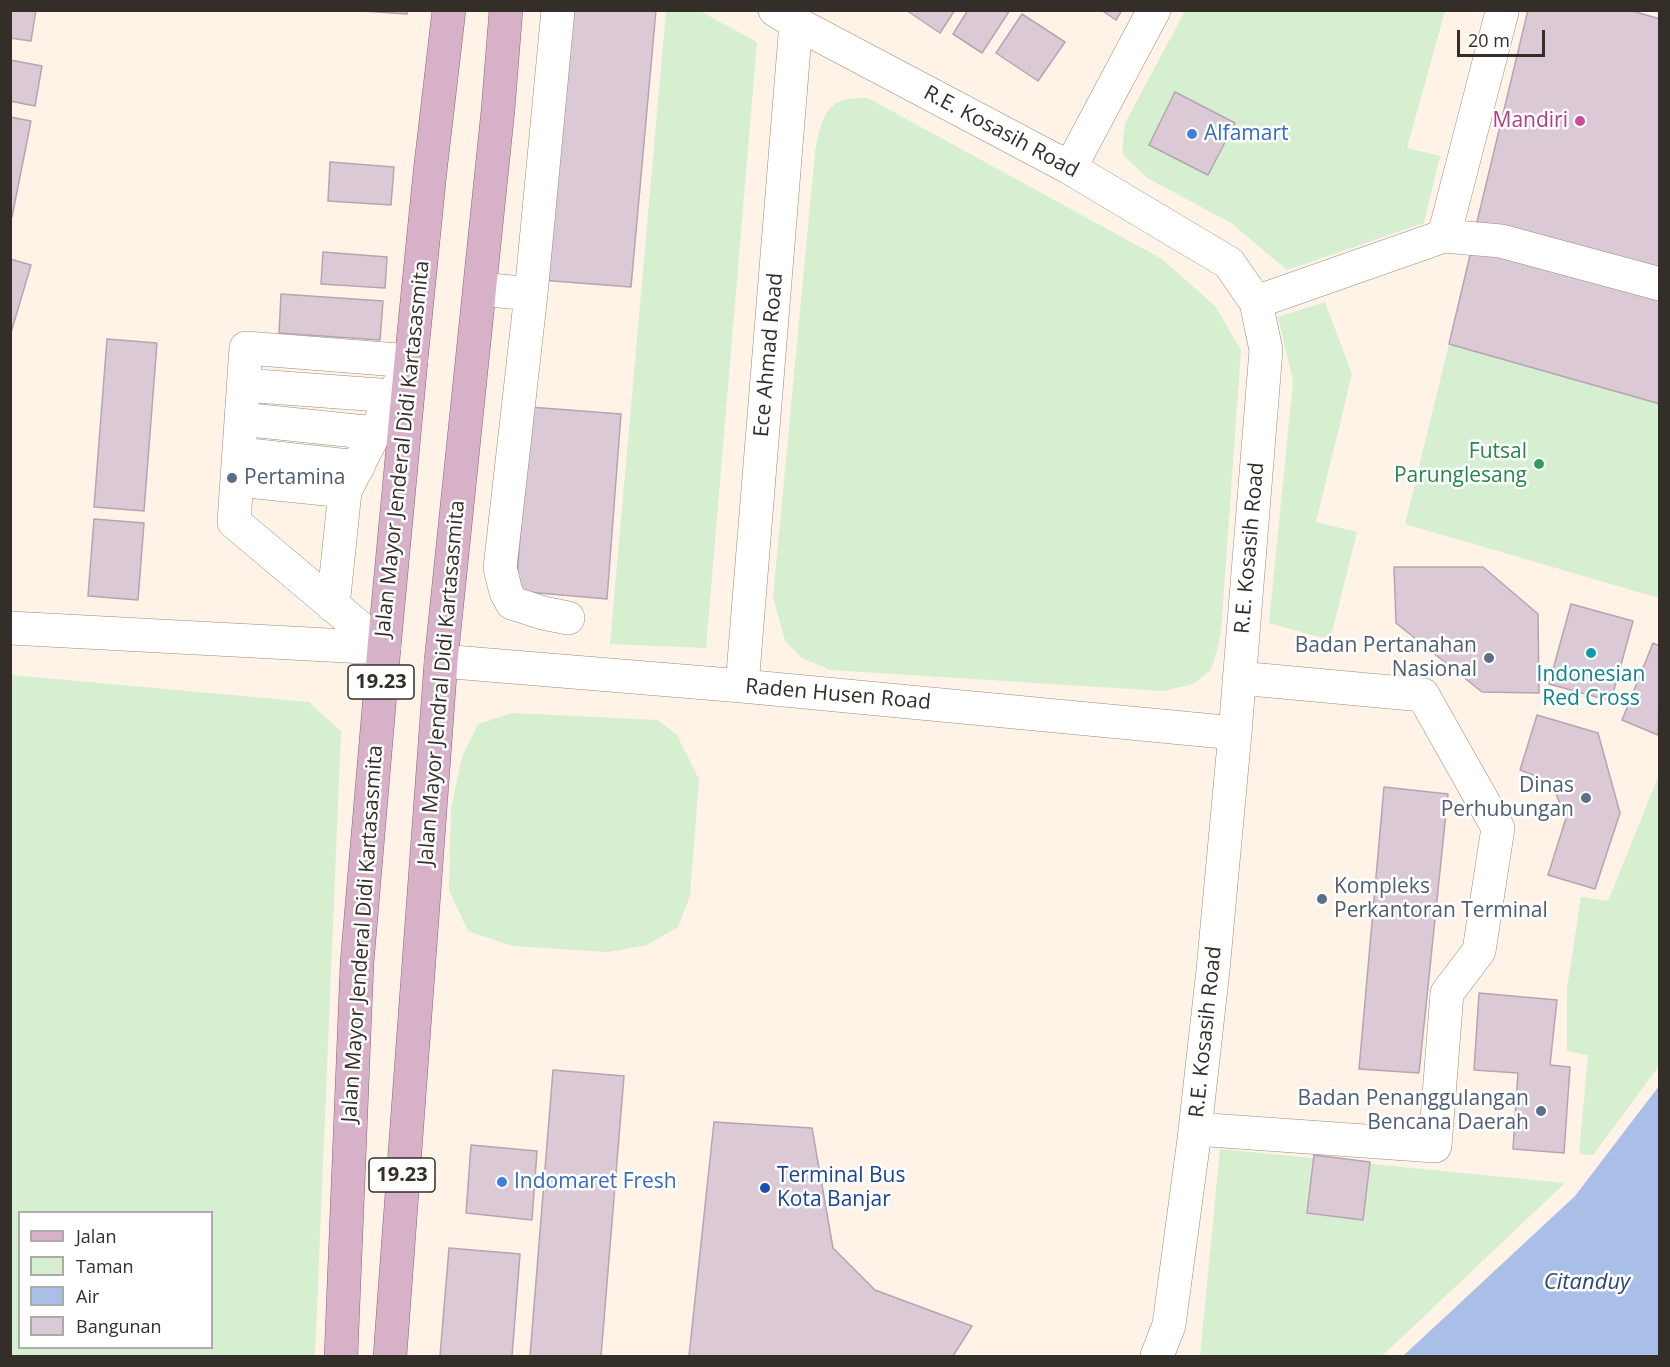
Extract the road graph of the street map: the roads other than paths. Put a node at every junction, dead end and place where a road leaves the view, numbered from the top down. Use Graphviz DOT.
graph roads {
  1 [pos="449,10"];
  2 [pos="506,10"];
  3 [pos="558,10"];
  4 [pos="1154,10"];
  5 [pos="1502,12"];
  6 [pos="786,17"];
  7 [pos="1070,168"];
  8 [pos="1444,236"];
  9 [pos="1659,284"];
  10 [pos="480,290"];
  11 [pos="531,294"];
  12 [pos="1256,302"];
  13 [pos="411,361"];
  14 [pos="243,385"];
  15 [pos="393,396"];
  16 [pos="241,419"];
  17 [pos="375,433"];
  18 [pos="238,467"];
  19 [pos="352,479"];
  20 [pos="333,606"];
  21 [pos="568,618"];
  22 [pos="10,628"];
  23 [pos="384,648"];
  24 [pos="441,661"];
  25 [pos="1239,678"];
  26 [pos="742,686"];
  27 [pos="1235,733"];
  28 [pos="1195,1129"];
  29 [pos="340,1356"];
  30 [pos="390,1356"];
  31 [pos="1157,1356"];
  1 -- 13 [label="main road, Jalan Mayor Jenderal Didi Kartasasmita / 19.23"];
  2 -- 10 [label="main road, Jalan Mayor Jendral Didi Kartasasmita / 19.23"];
  3 -- 11 [label="street"];
  4 -- 7 [label="street"];
  5 -- 8 [label="street"];
  6 -- 7 [label="street, R.E. Kosasih Road"];
  6 -- 26 [label="street, Ece Ahmad Road"];
  7 -- 12 [label="street, R.E. Kosasih Road"];
  8 -- 9 [label="street"];
  8 -- 12 [label="street"];
  10 -- 11 [label="street"];
  10 -- 24 [label="main road, Jalan Mayor Jendral Didi Kartasasmita / 19.23"];
  11 -- 21 [label="street"];
  12 -- 25 [label="street, R.E. Kosasih Road"];
  13 -- 14 [label="street"];
  13 -- 15 [label="street"];
  13 -- 23 [label="main road, Jalan Mayor Jenderal Didi Kartasasmita / 19.23"];
  14 -- 15 [label="street"];
  14 -- 16 [label="street"];
  15 -- 17 [label="street"];
  16 -- 17 [label="street"];
  16 -- 18 [label="street"];
  17 -- 19 [label="street"];
  18 -- 19 [label="street"];
  18 -- 20 [label="street"];
  19 -- 20 [label="street"];
  20 -- 23 [label="street"];
  22 -- 23 [label="street"];
  23 -- 29 [label="main road, Jalan Mayor Jenderal Didi Kartasasmita / 19.23"];
  24 -- 26 [label="street, Raden Husen Road"];
  24 -- 30 [label="main road, Jalan Mayor Jendral Didi Kartasasmita / 19.23"];
  25 -- 27 [label="street, R.E. Kosasih Road"];
  25 -- 28 [label="street"];
  26 -- 27 [label="street, Raden Husen Road"];
  27 -- 28 [label="street, R.E. Kosasih Road"];
  28 -- 31 [label="street, R.E. Kosasih Road"];
}
